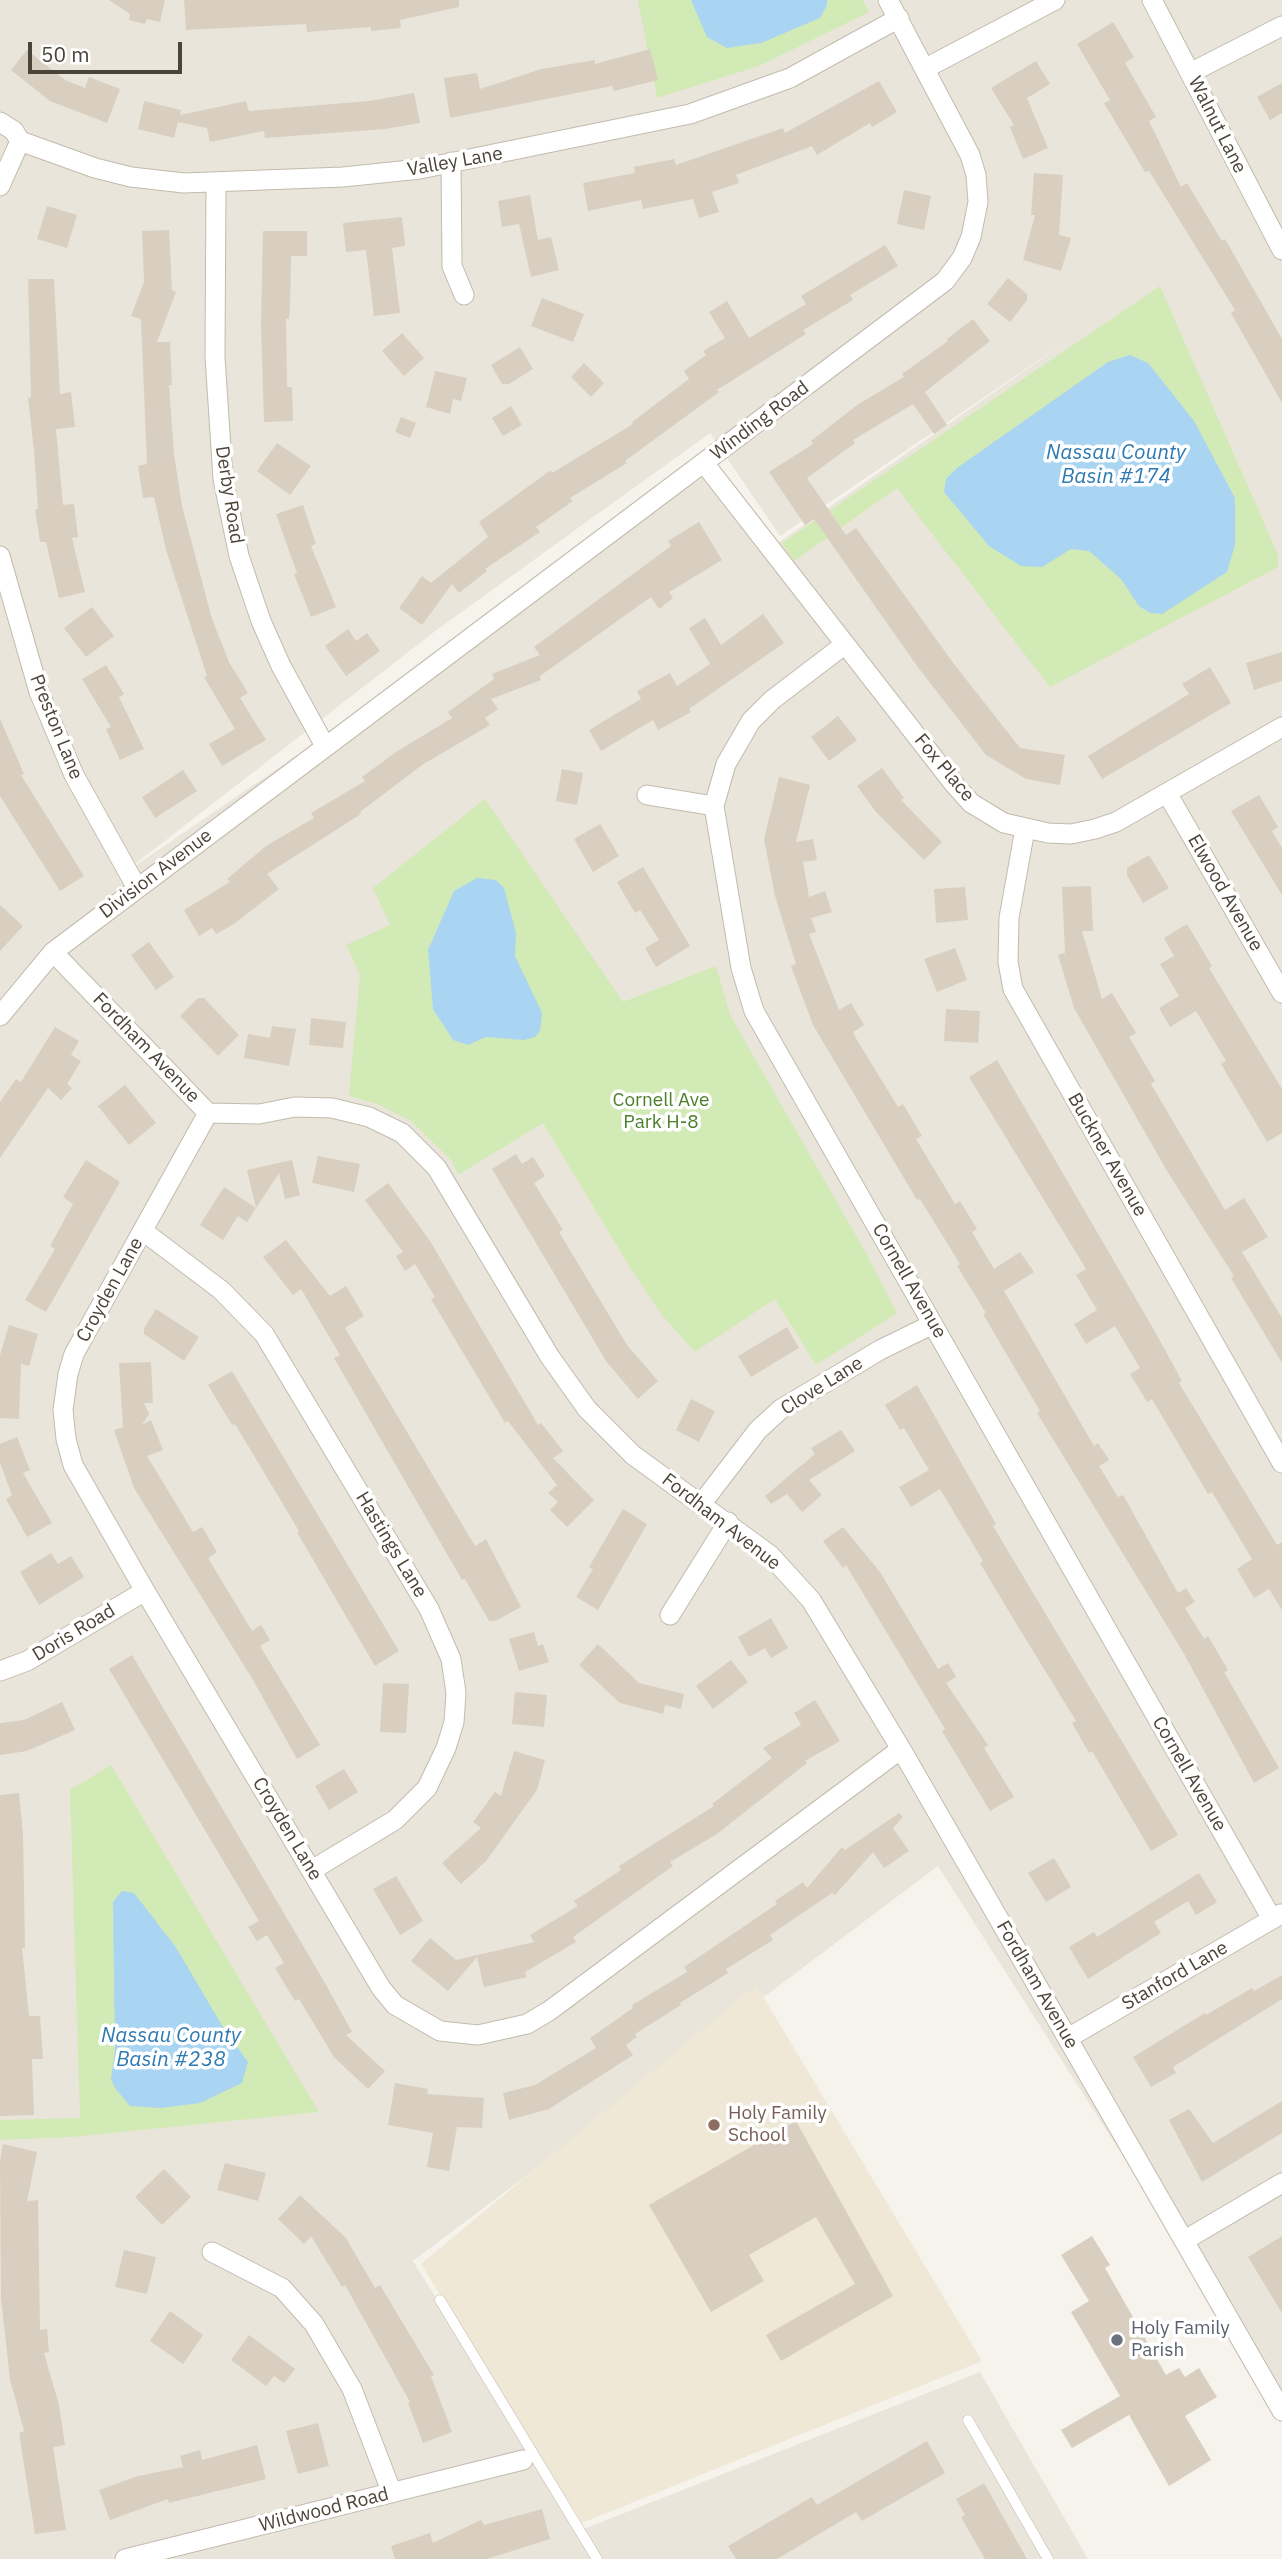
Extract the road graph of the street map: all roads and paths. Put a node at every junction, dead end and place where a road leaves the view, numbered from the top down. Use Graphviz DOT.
graph roads {
  1 [pos="888,0"];
  2 [pos="1055,0"];
  3 [pos="1152,0"];
  4 [pos="899,18"];
  5 [pos="1282,26"];
  6 [pos="926,68"];
  7 [pos="1190,73"];
  8 [pos="0,122"];
  9 [pos="20,141"];
  10 [pos="451,162"];
  11 [pos="216,182"];
  12 [pos="0,186"];
  13 [pos="1282,250"];
  14 [pos="464,295"];
  15 [pos="704,463"];
  16 [pos="0,556"];
  17 [pos="845,645"];
  18 [pos="1282,727"];
  19 [pos="325,746"];
  20 [pos="1167,793"];
  21 [pos="646,794"];
  22 [pos="713,806"];
  23 [pos="1025,829"];
  24 [pos="136,888"];
  25 [pos="53,952"];
  26 [pos="1282,993"];
  27 [pos="0,1016"];
  28 [pos="208,1113"];
  29 [pos="143,1231"];
  30 [pos="933,1324"];
  31 [pos="1282,1463"];
  32 [pos="702,1503"];
  33 [pos="728,1522"];
  34 [pos="145,1591"];
  35 [pos="670,1615"];
  36 [pos="0,1671"];
  37 [pos="901,1749"];
  38 [pos="312,1870"];
  39 [pos="1277,1916"];
  40 [pos="1068,2038"];
  41 [pos="1282,2183"];
  42 [pos="1185,2240"];
  43 [pos="212,2252"];
  44 [pos="440,2300"];
  45 [pos="1282,2411"];
  46 [pos="968,2420"];
  47 [pos="523,2460"];
  48 [pos="392,2493"];
  49 [pos="125,2559"];
  50 [pos="597,2559"];
  51 [pos="1048,2559"];
  1 -- 4 [label="street, Winding Road"];
  2 -- 6 [label="street"];
  3 -- 7 [label="street, Walnut Lane"];
  4 -- 6 [label="street, Winding Road"];
  4 -- 10 [label="street, Valley Lane"];
  5 -- 7 [label="street"];
  6 -- 15 [label="street, Winding Road"];
  7 -- 13 [label="street, Walnut Lane"];
  8 -- 9 [label="street, Valley Lane"];
  9 -- 11 [label="street, Valley Lane"];
  9 -- 12 [label="street"];
  10 -- 11 [label="street, Valley Lane"];
  10 -- 14 [label="street"];
  11 -- 19 [label="street, Derby Road"];
  15 -- 17 [label="street, Fox Place"];
  15 -- 19 [label="street, Winding Road"];
  16 -- 24 [label="street, Preston Lane"];
  17 -- 22 [label="street, Cornell Avenue"];
  17 -- 23 [label="street, Fox Place"];
  18 -- 20 [label="street, Fox Place"];
  19 -- 24 [label="street, Division Avenue"];
  20 -- 23 [label="street, Fox Place"];
  20 -- 26 [label="street, Elwood Avenue"];
  21 -- 22 [label="street"];
  22 -- 30 [label="street, Cornell Avenue"];
  23 -- 31 [label="street, Buckner Avenue"];
  24 -- 25 [label="street, Division Avenue"];
  25 -- 27 [label="street, Division Avenue"];
  25 -- 28 [label="street, Fordham Avenue"];
  28 -- 29 [label="street, Croyden Lane"];
  28 -- 32 [label="street, Fordham Avenue"];
  29 -- 34 [label="street, Croyden Lane"];
  29 -- 38 [label="street, Hastings Lane"];
  30 -- 32 [label="street, Clove Lane"];
  30 -- 39 [label="street, Cornell Avenue"];
  32 -- 33 [label="street, Fordham Avenue"];
  33 -- 35 [label="street"];
  33 -- 37 [label="street, Fordham Avenue"];
  34 -- 36 [label="street, Doris Road"];
  34 -- 38 [label="street, Croyden Lane"];
  37 -- 38 [label="street, Croyden Lane"];
  37 -- 40 [label="street, Fordham Avenue"];
  39 -- 40 [label="street, Stanford Lane"];
  40 -- 42 [label="street, Fordham Avenue"];
  41 -- 42 [label="street"];
  42 -- 45 [label="street, Fordham Avenue"];
  43 -- 48 [label="street"];
  44 -- 50 [label="lane"];
  46 -- 51 [label="lane"];
  47 -- 48 [label="street, Wildwood Road"];
  48 -- 49 [label="street, Wildwood Road"];
}
